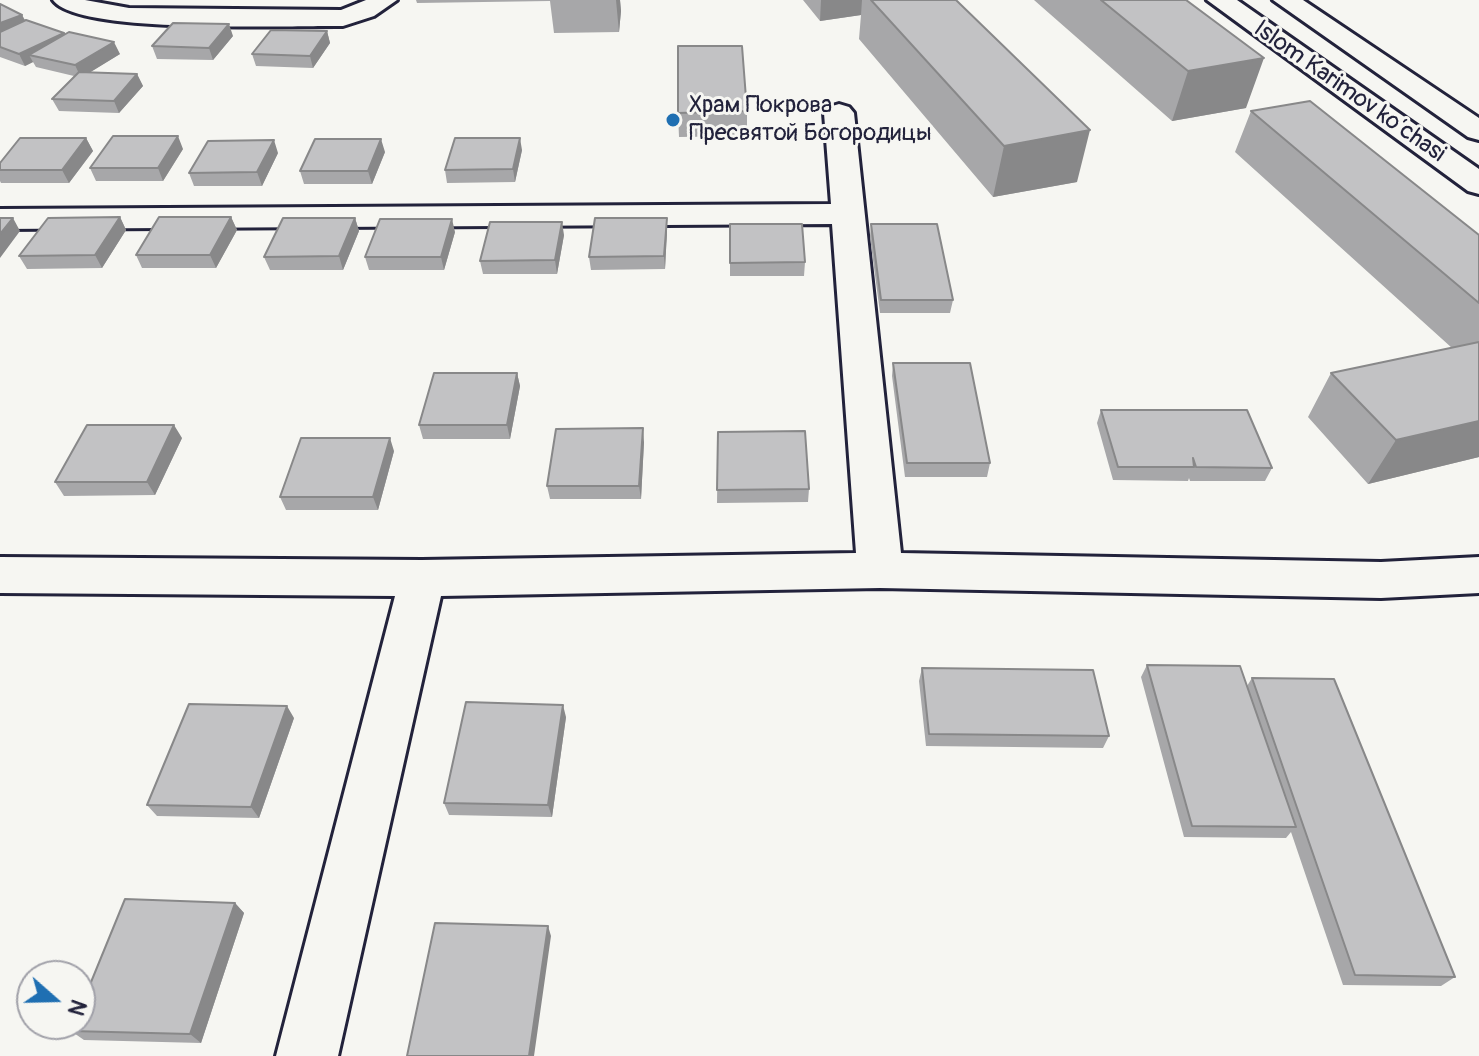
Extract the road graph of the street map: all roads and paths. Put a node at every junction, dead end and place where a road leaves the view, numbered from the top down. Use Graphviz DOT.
graph roads {
  1 [pos="66,0"];
  2 [pos="384,0"];
  3 [pos="1220,0"];
  4 [pos="1286,0"];
  5 [pos="839,113"];
  6 [pos="1479,131"];
  7 [pos="1479,184"];
  8 [pos="849,214"];
  9 [pos="0,219"];
  10 [pos="880,570"];
  11 [pos="0,575"];
  12 [pos="1479,575"];
  13 [pos="422,578"];
  14 [pos="307,1056"];
  1 -- 2 [label="street"];
  3 -- 7 [label="street, Islom Karimov ko‘chasi"];
  4 -- 6 [label="street, Islom Karimov ko‘chasi"];
  5 -- 8 [label="street"];
  8 -- 9 [label="street"];
  8 -- 10 [label="street"];
  10 -- 12 [label="street"];
  10 -- 13 [label="street"];
  11 -- 13 [label="street"];
  13 -- 14 [label="street"];
}
